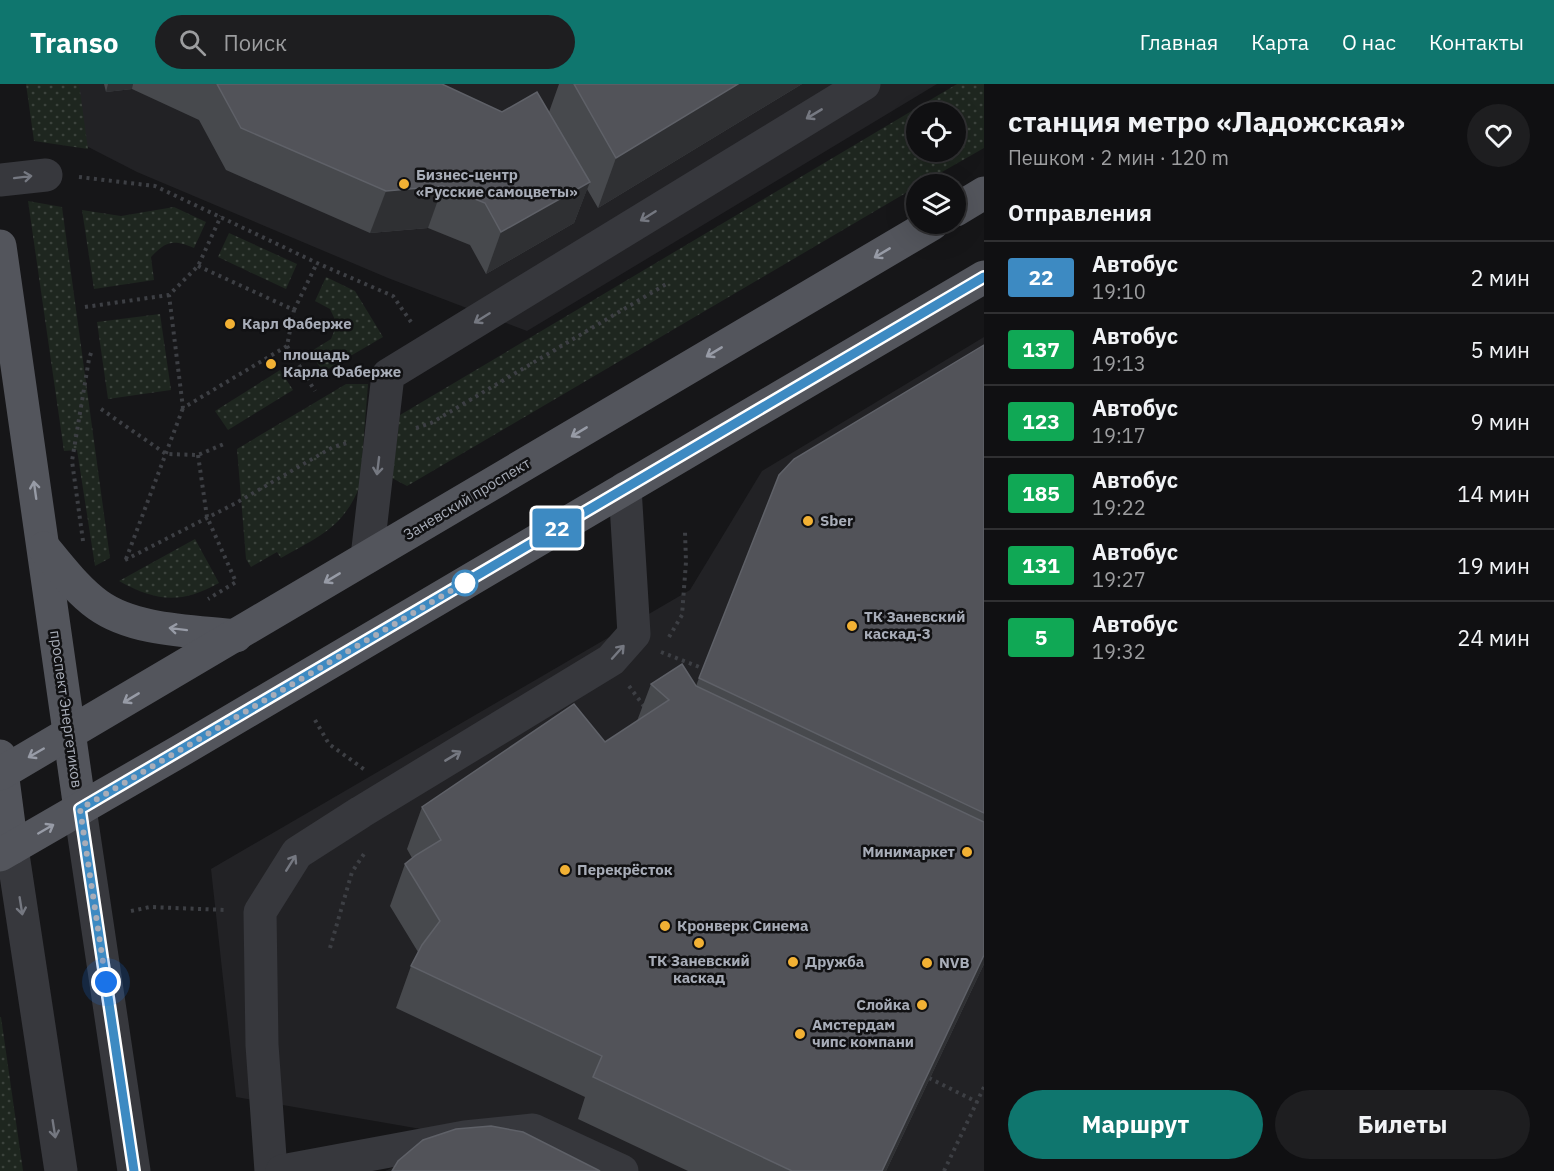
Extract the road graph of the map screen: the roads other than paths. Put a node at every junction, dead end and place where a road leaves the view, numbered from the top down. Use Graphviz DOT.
graph roads {
  1 [pos="864,84"];
  2 [pos="46,175"];
  3 [pos="0,180"];
  4 [pos="984,193"];
  5 [pos="966,204"];
  6 [pos="915,234"];
  7 [pos="0,246"];
  8 [pos="984,277"];
  9 [pos="625,488"];
  10 [pos="44,548"];
  11 [pos="368,557"];
  12 [pos="236,636"];
  13 [pos="70,734"];
  14 [pos="1,767"];
  15 [pos="80,809"];
  16 [pos="6,852"];
  17 [pos="61,1171"];
  18 [pos="134,1171"];
  19 [pos="271,1171"];
  20 [pos="282,1171"];
  21 [pos="622,1171"];
  1 -- 11 [label="street, one-way"];
  3 -- 2 [label="street, one-way"];
  4 -- 5 [label="main road"];
  6 -- 11 [label="main road, Заневский проспект, one-way"];
  10 -- 7 [label="main road, проспект Энергетиков, one-way"];
  8 -- 9 [label="main road"];
  9 -- 15 [label="main road"];
  19 -- 9 [label="street, one-way"];
  12 -- 10 [label="main road, one-way"];
  10 -- 13 [label="main road, проспект Энергетиков"];
  11 -- 12 [label="main road, Заневский проспект, one-way"];
  12 -- 13 [label="main road, Заневский проспект, one-way"];
  13 -- 14 [label="main road, Заневский проспект, one-way"];
  13 -- 15 [label="main road, проспект Энергетиков"];
  14 -- 16 [label="main road"];
  16 -- 15 [label="main road, one-way"];
  15 -- 18 [label="street, проспект Энергетиков"];
  16 -- 17 [label="street, one-way"];
  20 -- 21 [label="street"];
}
